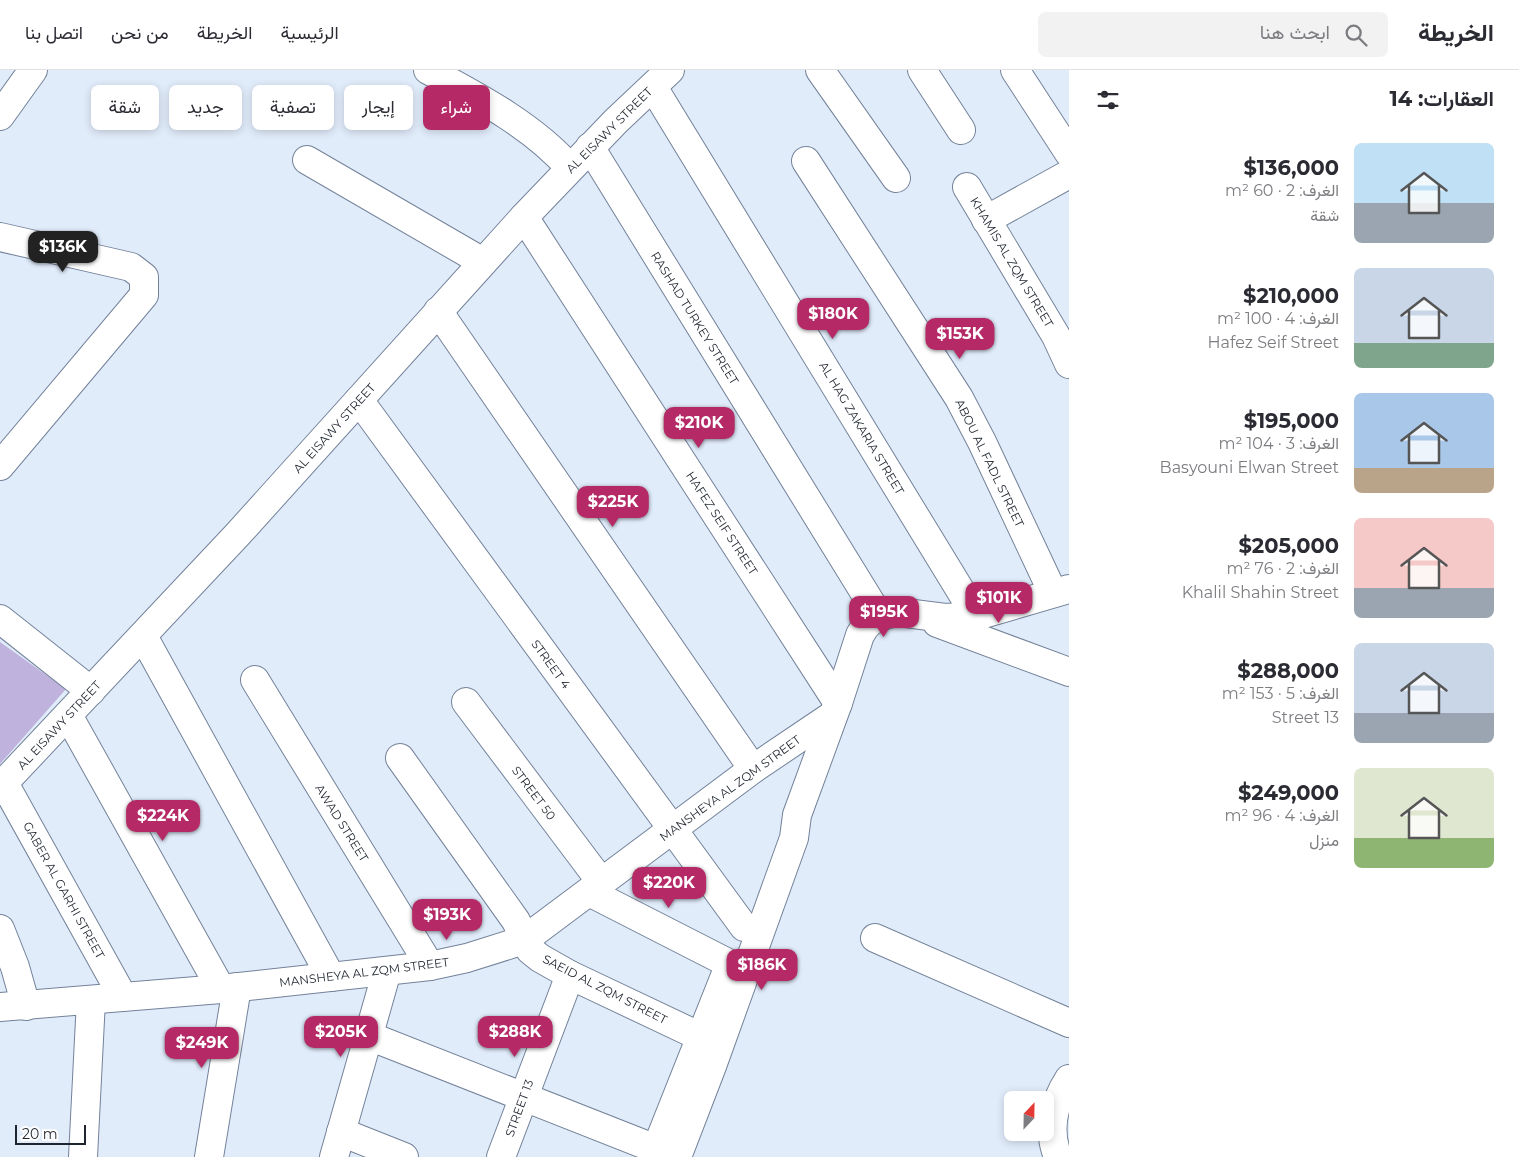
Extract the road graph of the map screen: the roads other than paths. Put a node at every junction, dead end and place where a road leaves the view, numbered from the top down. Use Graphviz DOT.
graph roads {
  1 [pos="33,70"];
  2 [pos="428,70"];
  3 [pos="820,70"];
  4 [pos="922,70"];
  5 [pos="1015,70"];
  6 [pos="661,78"];
  7 [pos="0,116"];
  8 [pos="961,130"];
  9 [pos="590,147"];
  10 [pos="1069,153"];
  11 [pos="307,160"];
  12 [pos="806,161"];
  13 [pos="570,168"];
  14 [pos="1069,174"];
  15 [pos="896,178"];
  16 [pos="967,187"];
  17 [pos="524,217"];
  18 [pos="986,220"];
  19 [pos="0,237"];
  20 [pos="483,262"];
  21 [pos="438,311"];
  22 [pos="1062,333"];
  23 [pos="1069,364"];
  24 [pos="359,400"];
  25 [pos="0,466"];
  26 [pos="1061,591"];
  27 [pos="915,615"];
  28 [pos="879,616"];
  29 [pos="976,616"];
  30 [pos="0,619"];
  31 [pos="142,636"];
  32 [pos="1069,672"];
  33 [pos="255,680"];
  34 [pos="91,691"];
  35 [pos="466,702"];
  36 [pos="835,709"];
  37 [pos="68,715"];
  38 [pos="400,758"];
  39 [pos="753,769"];
  40 [pos="2,785"];
  41 [pos="797,814"];
  42 [pos="672,829"];
  43 [pos="596,888"];
  44 [pos="744,927"];
  45 [pos="0,929"];
  46 [pos="875,938"];
  47 [pos="524,940"];
  48 [pos="730,964"];
  49 [pos="430,966"];
  50 [pos="387,970"];
  51 [pos="570,974"];
  52 [pos="330,977"];
  53 [pos="229,988"];
  54 [pos="123,997"];
  55 [pos="91,1000"];
  56 [pos="13,1007"];
  57 [pos="1069,1023"];
  58 [pos="369,1036"];
  59 [pos="701,1037"];
  60 [pos="1069,1079"];
  61 [pos="522,1098"];
  62 [pos="338,1144"];
  63 [pos="662,1154"];
  64 [pos="83,1157"];
  65 [pos="209,1157"];
  66 [pos="404,1157"];
  67 [pos="500,1157"];
  68 [pos="1058,1157"];
  1 -- 7 [label="street"];
  2 -- 13 [label="street"];
  3 -- 15 [label="street"];
  4 -- 8 [label="street"];
  5 -- 10 [label="street"];
  6 -- 9 [label="street, AL EISAWY STREET"];
  6 -- 29 [label="street, AL HAG ZAKARIA STREET"];
  9 -- 13 [label="street, AL EISAWY STREET"];
  9 -- 28 [label="street, RASHAD TURKEY STREET"];
  11 -- 20 [label="street"];
  12 -- 26 [label="street, ABOU AL FADL STREET"];
  13 -- 17 [label="street, AL EISAWY STREET"];
  14 -- 18 [label="street"];
  16 -- 18 [label="street, KHAMIS AL ZQM STREET"];
  17 -- 20 [label="street, AL EISAWY STREET"];
  17 -- 36 [label="street, HAFEZ SEIF STREET"];
  18 -- 22 [label="street, KHAMIS AL ZQM STREET"];
  19 -- 25 [label="street"];
  20 -- 21 [label="street, AL EISAWY STREET"];
  21 -- 24 [label="street, AL EISAWY STREET"];
  21 -- 39 [label="street"];
  22 -- 23 [label="street, KHAMIS AL ZQM STREET"];
  24 -- 31 [label="street, AL EISAWY STREET"];
  24 -- 42 [label="street, STREET 4"];
  26 -- 29 [label="street"];
  27 -- 28 [label="street"];
  27 -- 29 [label="street"];
  27 -- 32 [label="street"];
  28 -- 36 [label="street"];
  30 -- 34 [label="street"];
  31 -- 34 [label="street, AL EISAWY STREET"];
  31 -- 52 [label="street"];
  33 -- 49 [label="street, AWAD STREET"];
  34 -- 37 [label="street, AL EISAWY STREET"];
  35 -- 43 [label="street, STREET 50"];
  36 -- 39 [label="street, MANSHEYA AL ZQM STREET"];
  36 -- 41 [label="street"];
  37 -- 40 [label="street, AL EISAWY STREET"];
  37 -- 53 [label="street"];
  38 -- 47 [label="street, SAEID AL ZQM STREET"];
  39 -- 42 [label="street, MANSHEYA AL ZQM STREET"];
  40 -- 54 [label="street, GABER AL GARHI STREET"];
  41 -- 44 [label="street"];
  41 -- 63 [label="street"];
  42 -- 43 [label="street, MANSHEYA AL ZQM STREET"];
  42 -- 44 [label="street, STREET 4"];
  43 -- 47 [label="street, MANSHEYA AL ZQM STREET"];
  43 -- 48 [label="street"];
  44 -- 48 [label="street"];
  45 -- 56 [label="street"];
  46 -- 57 [label="street"];
  47 -- 49 [label="street, MANSHEYA AL ZQM STREET"];
  47 -- 51 [label="street, SAEID AL ZQM STREET"];
  48 -- 59 [label="street"];
  49 -- 50 [label="street, MANSHEYA AL ZQM STREET"];
  50 -- 52 [label="street, MANSHEYA AL ZQM STREET"];
  50 -- 58 [label="street"];
  51 -- 59 [label="street, SAEID AL ZQM STREET"];
  51 -- 61 [label="street, STREET 13"];
  52 -- 53 [label="street, MANSHEYA AL ZQM STREET"];
  53 -- 54 [label="street, MANSHEYA AL ZQM STREET"];
  53 -- 65 [label="street"];
  54 -- 55 [label="street, MANSHEYA AL ZQM STREET"];
  55 -- 56 [label="street, MANSHEYA AL ZQM STREET"];
  55 -- 64 [label="street"];
  58 -- 61 [label="street"];
  58 -- 62 [label="street"];
  59 -- 63 [label="street"];
  60 -- 68 [label="street"];
  61 -- 63 [label="street"];
  61 -- 67 [label="street, STREET 13"];
  62 -- 66 [label="street"];
}
